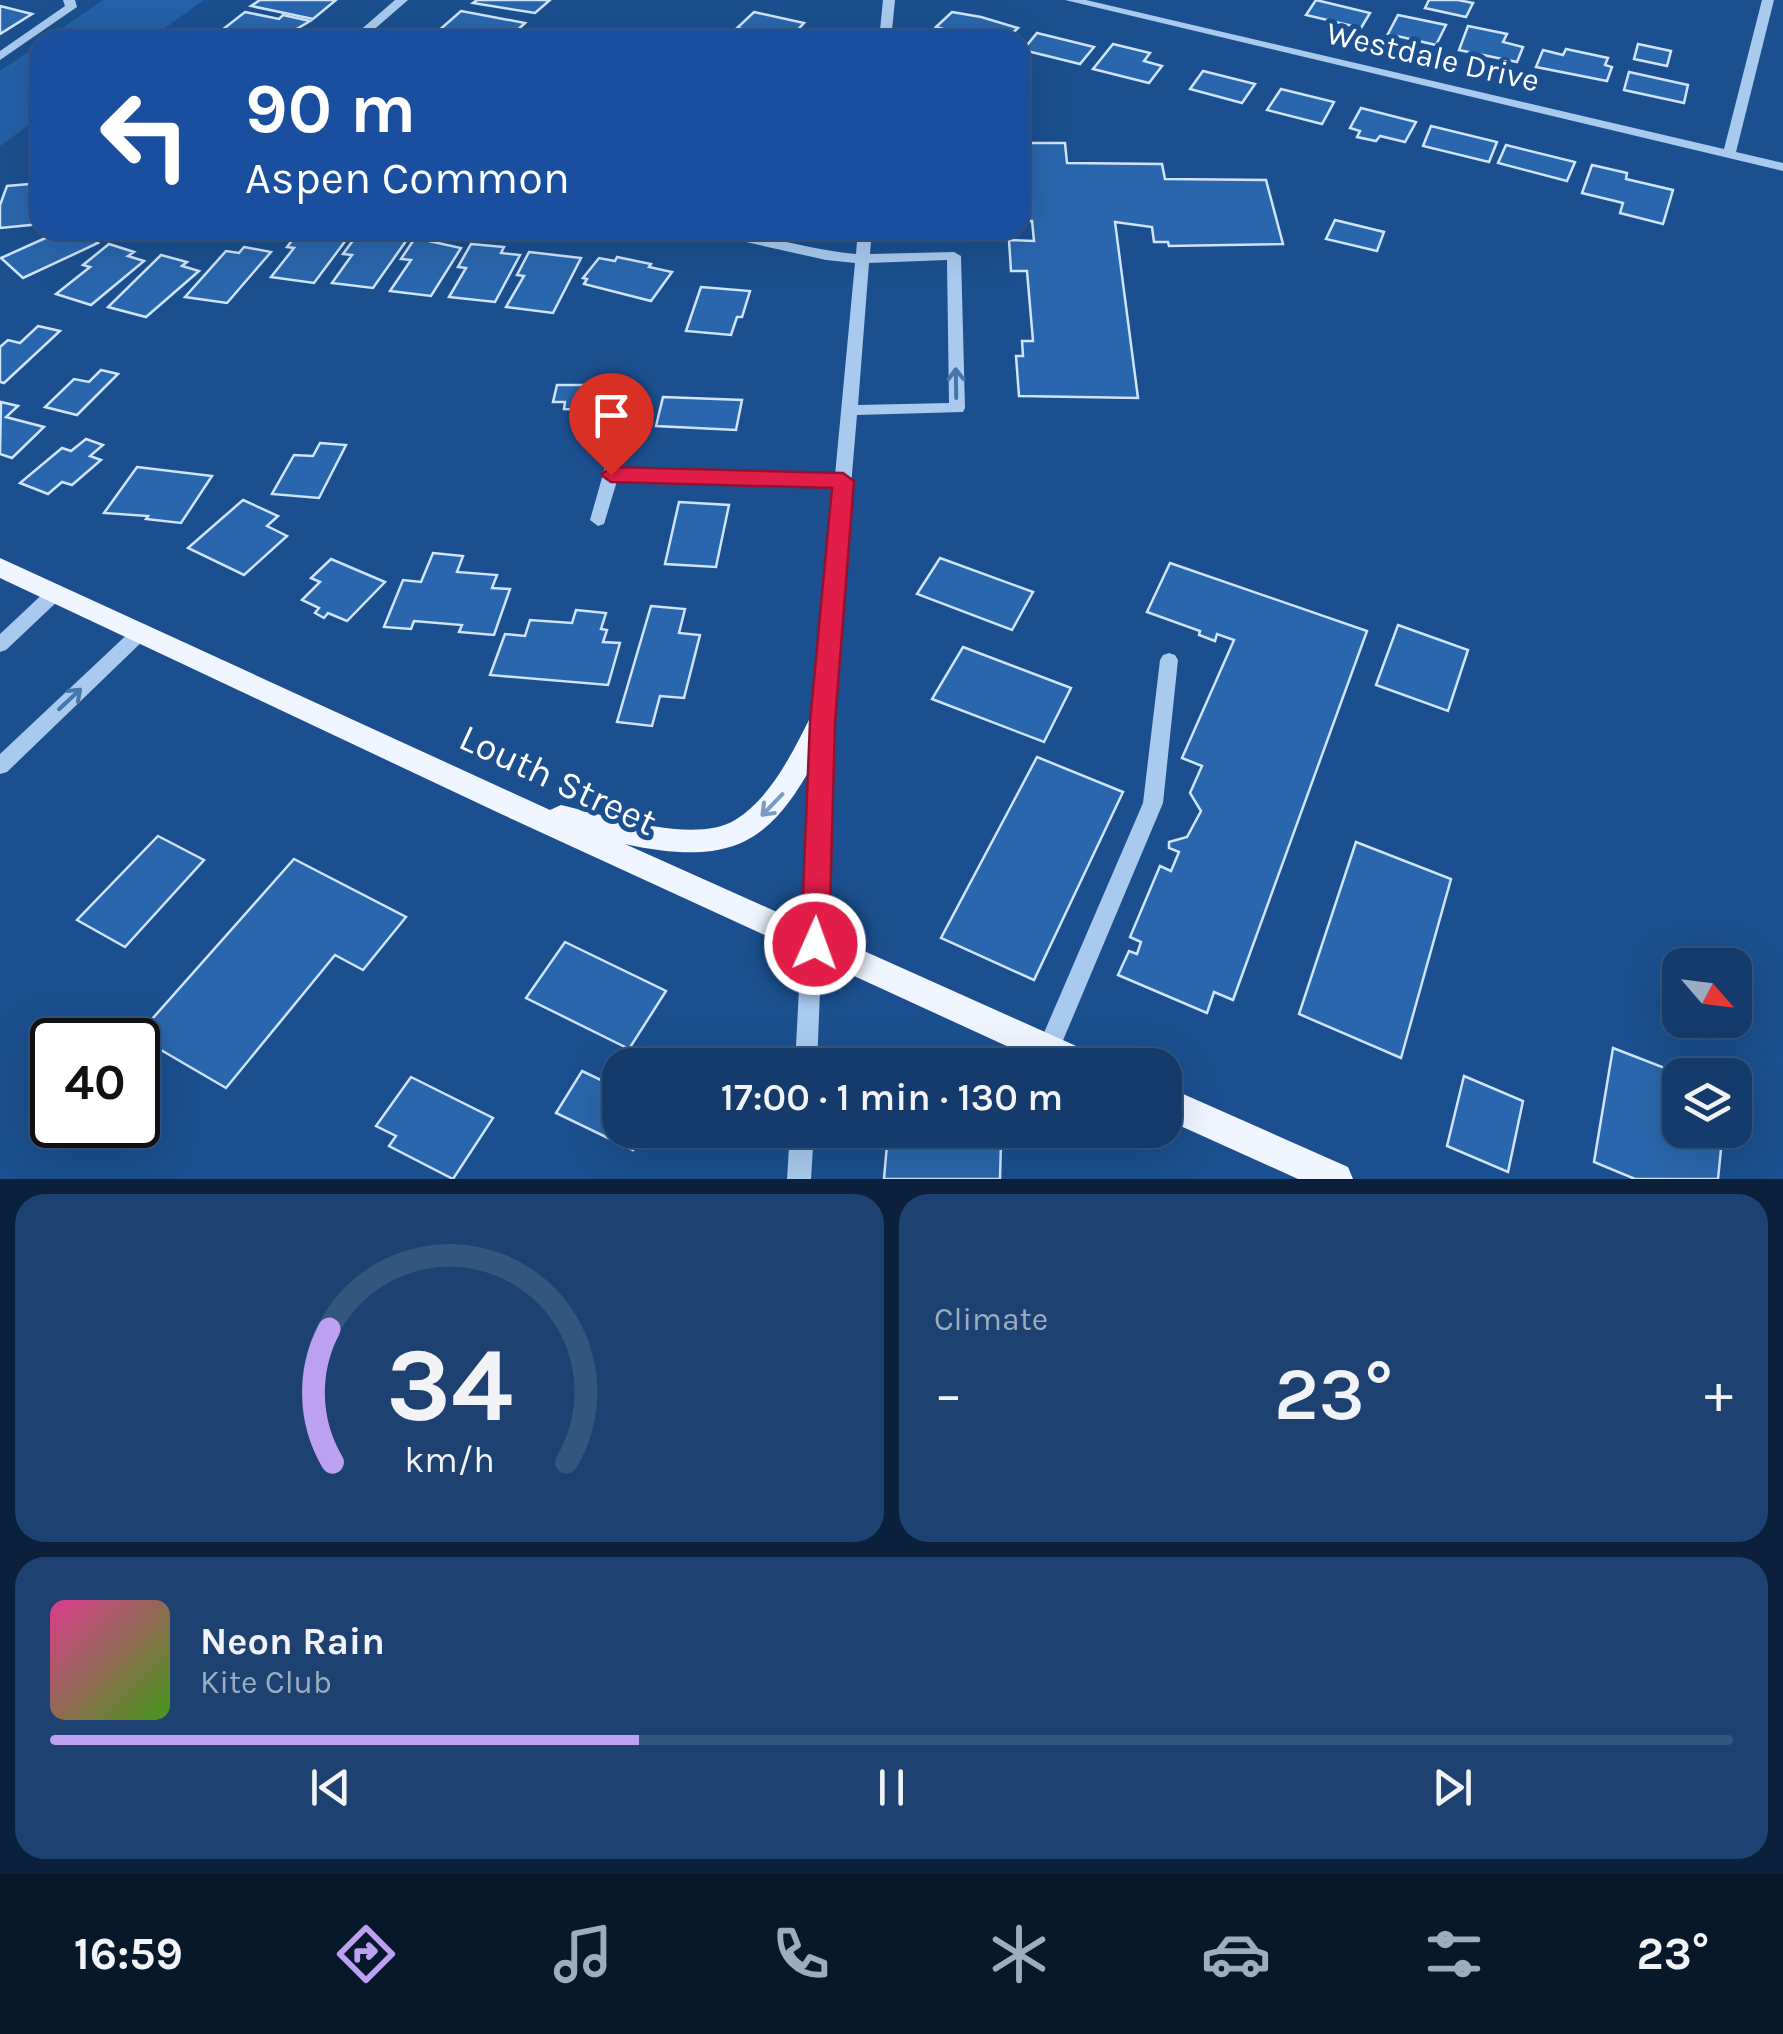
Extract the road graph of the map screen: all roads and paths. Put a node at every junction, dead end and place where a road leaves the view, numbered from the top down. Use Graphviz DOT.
graph roads {
  1 [pos="69,0"];
  2 [pos="402,0"];
  3 [pos="889,0"];
  4 [pos="1070,0"];
  5 [pos="1768,0"];
  6 [pos="38,30"];
  7 [pos="367,30"];
  8 [pos="886,30"];
  9 [pos="30,35"];
  10 [pos="0,56"];
  11 [pos="1730,155"];
  12 [pos="1783,168"];
  13 [pos="755,240"];
  14 [pos="864,240"];
  15 [pos="862,259"];
  16 [pos="849,410"];
  17 [pos="627,418"];
  18 [pos="611,475"];
  19 [pos="843,481"];
  20 [pos="598,520"];
  21 [pos="0,568"];
  22 [pos="55,593"];
  23 [pos="141,632"];
  24 [pos="0,644"];
  25 [pos="1168,660"];
  26 [pos="822,722"];
  27 [pos="0,766"];
  28 [pos="510,805"];
  29 [pos="815,944"];
  30 [pos="807,1048"];
  31 [pos="1046,1048"];
  32 [pos="1048,1048"];
  33 [pos="1182,1110"];
  34 [pos="801,1148"];
  35 [pos="799,1179"];
  36 [pos="1336,1179"];
  1 -- 6 [label="street"];
  2 -- 7 [label="street"];
  3 -- 8 [label="street"];
  4 -- 11 [label="street, Westdale Drive"];
  5 -- 11 [label="street"];
  9 -- 10 [label="street"];
  11 -- 12 [label="street, Westdale Drive"];
  13 -- 15 [label="street"];
  14 -- 15 [label="street"];
  15 -- 16 [label="street"];
  16 -- 15 [label="street, one-way"];
  16 -- 19 [label="street"];
  17 -- 18 [label="street"];
  18 -- 19 [label="street"];
  18 -- 20 [label="street"];
  19 -- 26 [label="street"];
  21 -- 22 [label="main road, Louth Street"];
  22 -- 23 [label="main road, Louth Street"];
  22 -- 24 [label="street"];
  27 -- 23 [label="street, one-way"];
  23 -- 28 [label="main road, Louth Street"];
  25 -- 32 [label="street"];
  26 -- 28 [label="main road, one-way"];
  26 -- 29 [label="street"];
  28 -- 29 [label="main road, Louth Street"];
  29 -- 30 [label="street"];
  29 -- 31 [label="main road, Louth Street"];
  33 -- 36 [label="main road"];
  34 -- 35 [label="street"];
}
